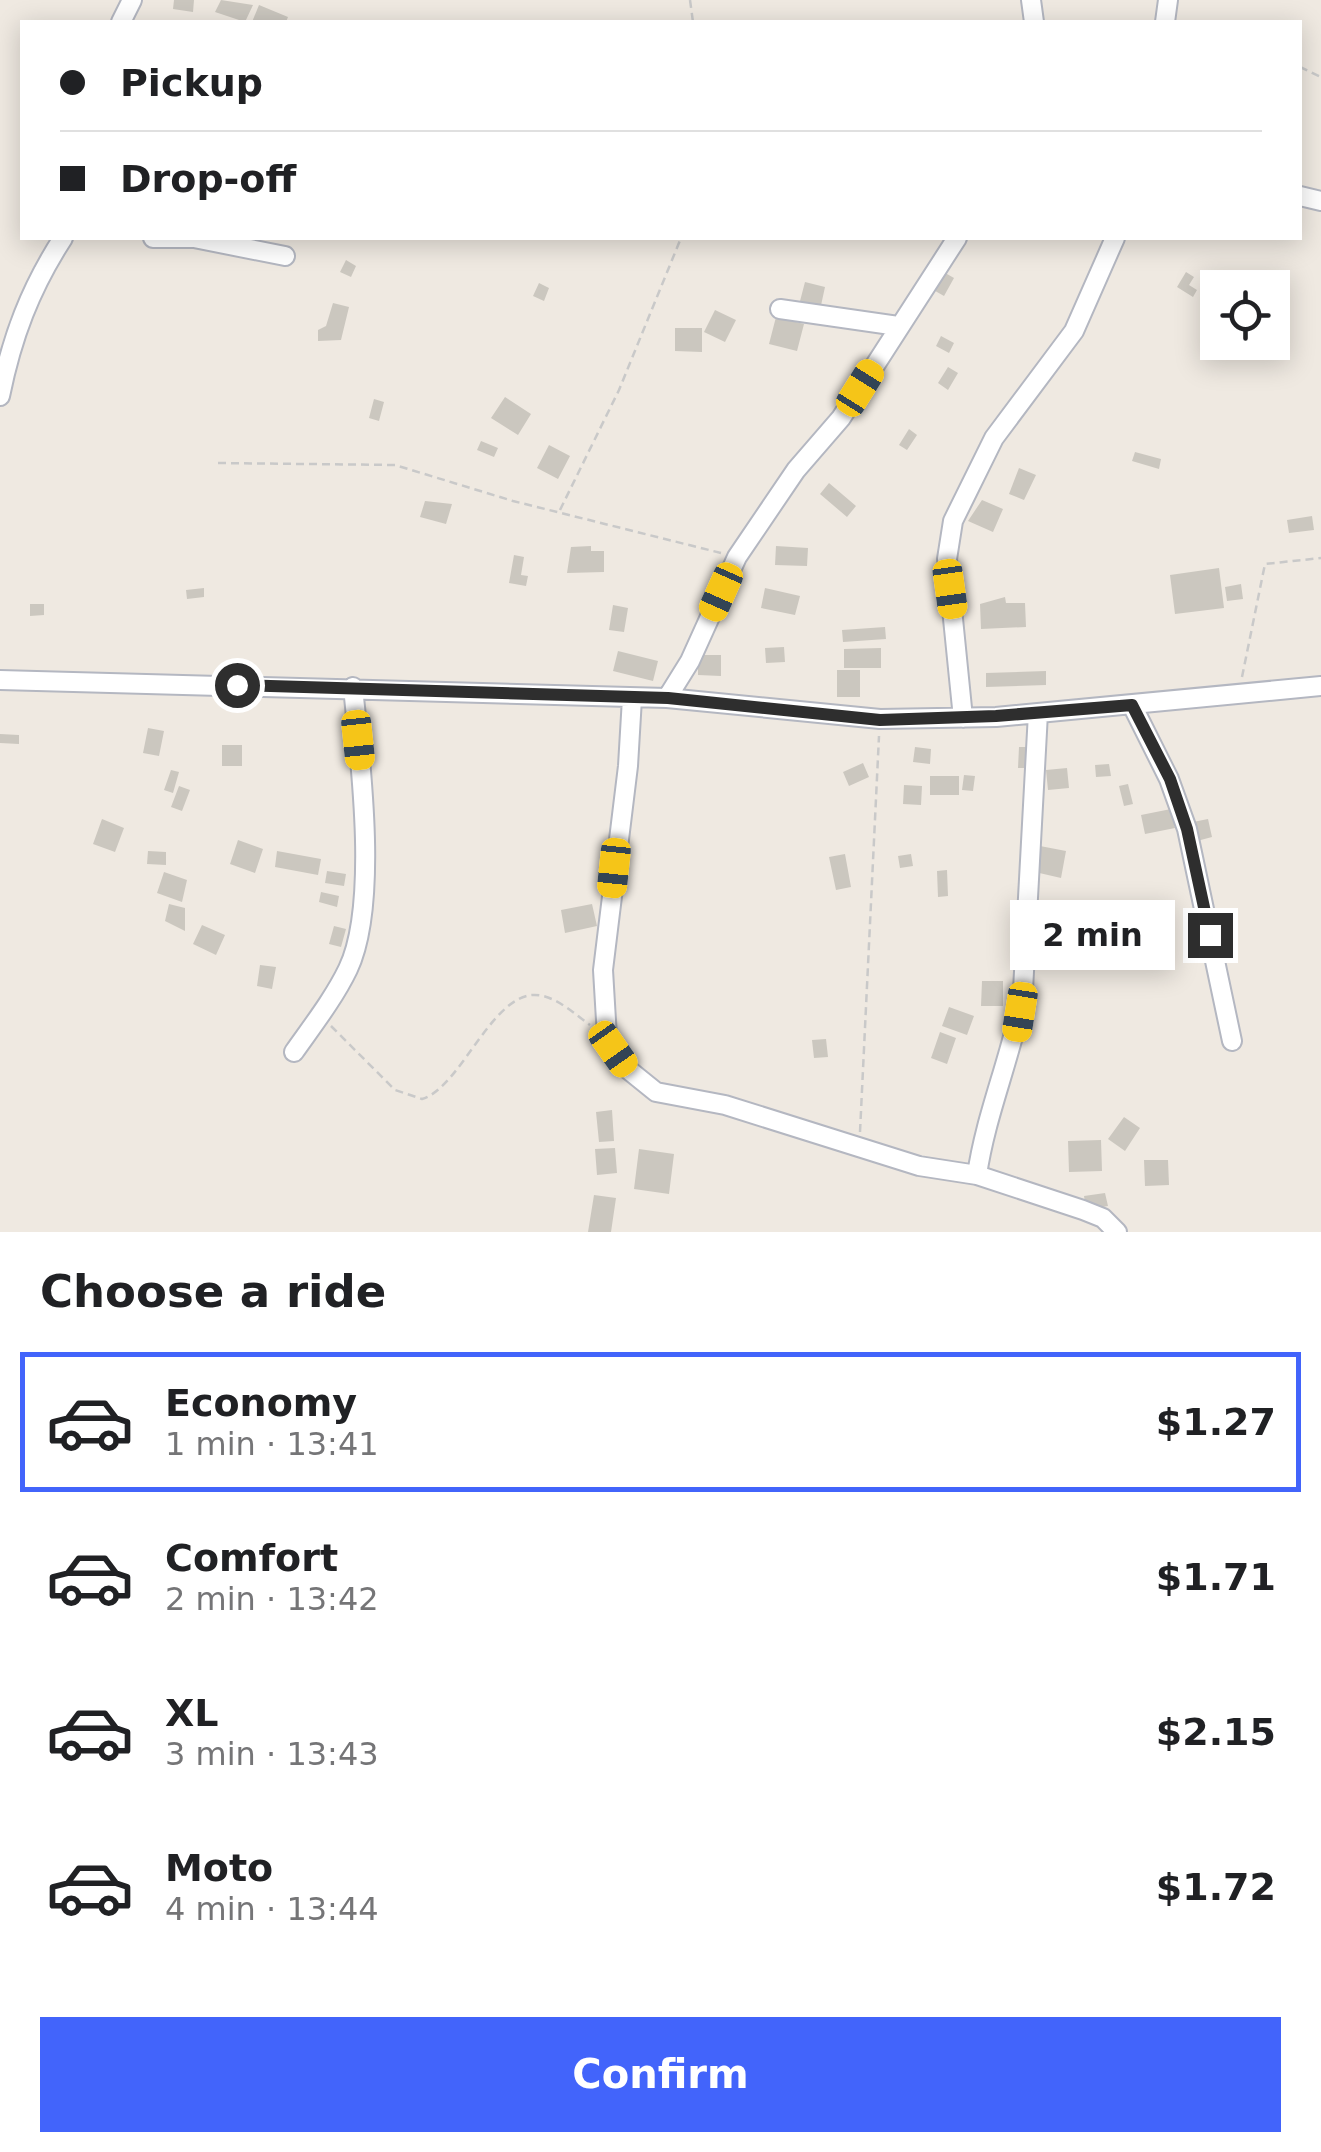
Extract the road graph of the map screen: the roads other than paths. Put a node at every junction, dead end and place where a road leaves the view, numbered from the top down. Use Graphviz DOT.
graph roads {
  1 [pos="62,240"];
  2 [pos="204,240"];
  3 [pos="956,240"];
  4 [pos="1114,240"];
  5 [pos="285,256"];
  6 [pos="780,309"];
  7 [pos="898,326"];
  8 [pos="0,396"];
  9 [pos="0,680"];
  10 [pos="1321,686"];
  11 [pos="353,687"];
  12 [pos="632,698"];
  13 [pos="668,698"];
  14 [pos="1132,705"];
  15 [pos="1038,713"];
  16 [pos="963,718"];
  17 [pos="1232,1041"];
  18 [pos="294,1052"];
  19 [pos="977,1176"];
  20 [pos="1117,1232"];
  1 -- 8 [label="street"];
  2 -- 5 [label="street"];
  3 -- 7 [label="street"];
  4 -- 16 [label="street"];
  6 -- 7 [label="street"];
  7 -- 13 [label="street"];
  9 -- 11 [label="street"];
  10 -- 14 [label="street"];
  11 -- 12 [label="street"];
  11 -- 18 [label="street"];
  12 -- 13 [label="street"];
  12 -- 19 [label="street"];
  13 -- 16 [label="street"];
  14 -- 15 [label="street"];
  14 -- 17 [label="street"];
  15 -- 16 [label="street"];
  15 -- 19 [label="street"];
  19 -- 20 [label="street"];
}
